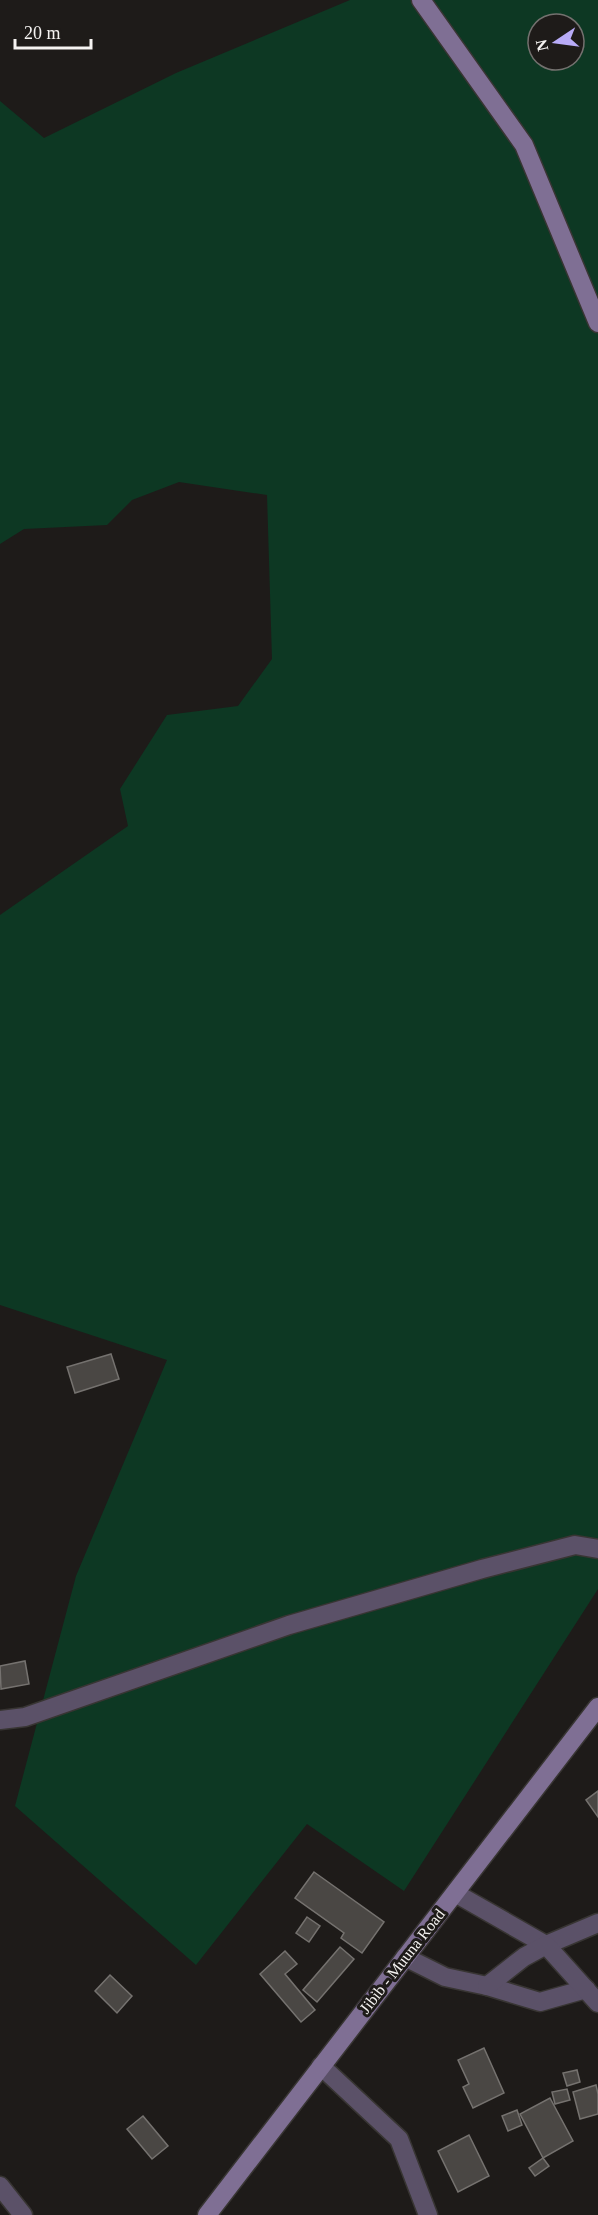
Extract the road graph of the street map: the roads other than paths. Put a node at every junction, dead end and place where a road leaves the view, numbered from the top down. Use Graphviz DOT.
graph roads {
  1 [pos="422,0"];
  2 [pos="598,322"];
  3 [pos="598,1550"];
  4 [pos="598,1707"];
  5 [pos="0,1720"];
  6 [pos="455,1893"];
  7 [pos="598,1923"];
  8 [pos="546,1945"];
  9 [pos="405,1957"];
  10 [pos="487,1986"];
  11 [pos="586,1989"];
  12 [pos="598,2003"];
  13 [pos="321,2066"];
  14 [pos="0,2186"];
  15 [pos="23,2215"];
  16 [pos="207,2215"];
  17 [pos="428,2215"];
  1 -- 2 [label="street"];
  3 -- 5 [label="street"];
  4 -- 6 [label="street, Jibib - Muuna Road"];
  6 -- 8 [label="street"];
  6 -- 9 [label="street, Jibib - Muuna Road"];
  7 -- 8 [label="street"];
  8 -- 10 [label="street"];
  8 -- 11 [label="street"];
  9 -- 10 [label="street"];
  9 -- 13 [label="street, Jibib - Muuna Road"];
  10 -- 11 [label="street"];
  11 -- 12 [label="street"];
  13 -- 16 [label="street, Jibib - Muuna Road"];
  13 -- 17 [label="street"];
  14 -- 15 [label="street"];
}
